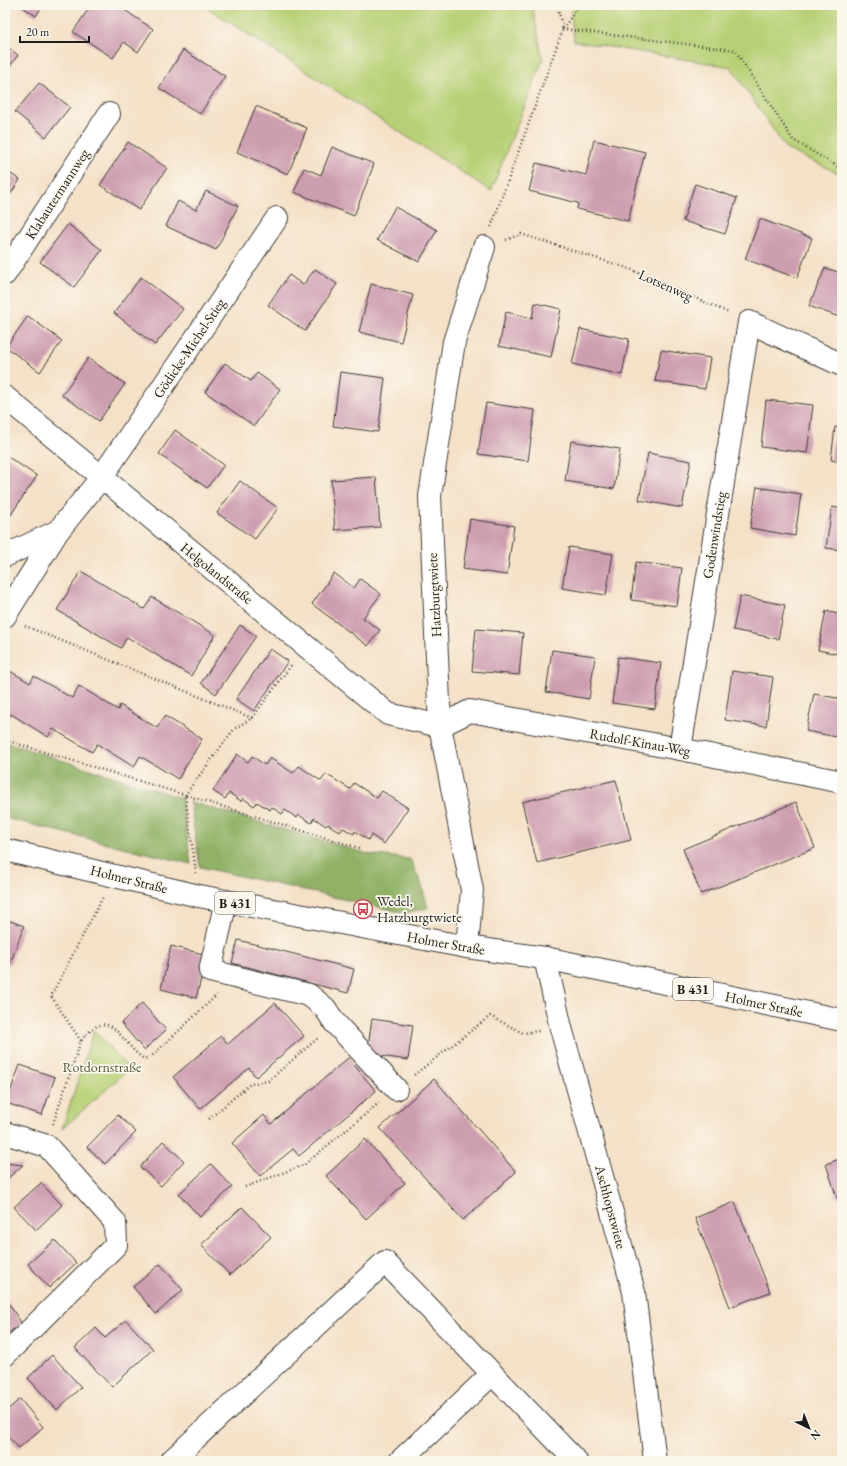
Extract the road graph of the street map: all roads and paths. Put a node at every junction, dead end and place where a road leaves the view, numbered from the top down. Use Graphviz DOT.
graph roads {
  1 [pos="557,5"];
  2 [pos="579,5"];
  3 [pos="563,29"];
  4 [pos="109,114"];
  5 [pos="842,169"];
  6 [pos="277,218"];
  7 [pos="484,247"];
  8 [pos="5,274"];
  9 [pos="749,322"];
  10 [pos="842,365"];
  11 [pos="5,397"];
  12 [pos="101,478"];
  13 [pos="58,531"];
  14 [pos="5,556"];
  15 [pos="8,607"];
  16 [pos="306,646"];
  17 [pos="252,718"];
  18 [pos="440,726"];
  19 [pos="5,740"];
  20 [pos="680,749"];
  21 [pos="842,782"];
  22 [pos="185,794"];
  23 [pos="359,848"];
  24 [pos="5,850"];
  25 [pos="114,875"];
  26 [pos="199,896"];
  27 [pos="226,901"];
  28 [pos="467,947"];
  29 [pos="545,958"];
  30 [pos="236,977"];
  31 [pos="842,1020"];
  32 [pos="335,1023"];
  33 [pos="81,1041"];
  34 [pos="396,1089"];
  35 [pos="209,1119"];
  36 [pos="5,1133"];
  37 [pos="46,1146"];
  38 [pos="5,1355"];
  39 [pos="492,1374"];
  40 [pos="171,1461"];
  41 [pos="400,1461"];
  42 [pos="576,1461"];
  43 [pos="655,1461"];
  1 -- 3 [label="path"];
  2 -- 3 [label="path"];
  3 -- 5 [label="path"];
  3 -- 7 [label="path"];
  4 -- 8 [label="street, Klabautermannweg"];
  6 -- 12 [label="street, Gödicke-Michel-Stieg"];
  7 -- 9 [label="path, Lotsenweg"];
  7 -- 18 [label="street, Hatzburgtwiete"];
  9 -- 10 [label="street"];
  9 -- 20 [label="street, Godenwindstieg"];
  11 -- 12 [label="street, Helgolandstraße"];
  12 -- 13 [label="street, Gödicke-Michel-Stieg"];
  12 -- 16 [label="street, Helgolandstraße"];
  13 -- 14 [label="street"];
  13 -- 15 [label="street, Gödicke-Michel-Stieg"];
  15 -- 17 [label="path"];
  16 -- 17 [label="path"];
  16 -- 18 [label="street, Helgolandstraße"];
  17 -- 22 [label="path"];
  18 -- 20 [label="street, Rudolf-Kinau-Weg"];
  18 -- 28 [label="street, Hatzburgtwiete"];
  19 -- 22 [label="path"];
  20 -- 21 [label="street, Rudolf-Kinau-Weg"];
  22 -- 23 [label="path"];
  22 -- 26 [label="path"];
  24 -- 25 [label="street, Holmer Straße / B 431"];
  25 -- 26 [label="street, Holmer Straße / B 431"];
  25 -- 33 [label="path"];
  26 -- 27 [label="street, Holmer Straße / B 431"];
  27 -- 28 [label="street, Holmer Straße / B 431"];
  27 -- 30 [label="street"];
  28 -- 29 [label="street, Holmer Straße / B 431"];
  29 -- 31 [label="street, Holmer Straße / B 431"];
  29 -- 43 [label="street, Aschhopstwiete"];
  30 -- 32 [label="street"];
  30 -- 33 [label="path"];
  32 -- 34 [label="street"];
  32 -- 35 [label="path"];
  33 -- 37 [label="path"];
  36 -- 37 [label="street"];
  37 -- 38 [label="street"];
  39 -- 40 [label="street"];
  39 -- 41 [label="street"];
  39 -- 42 [label="street"];
}
